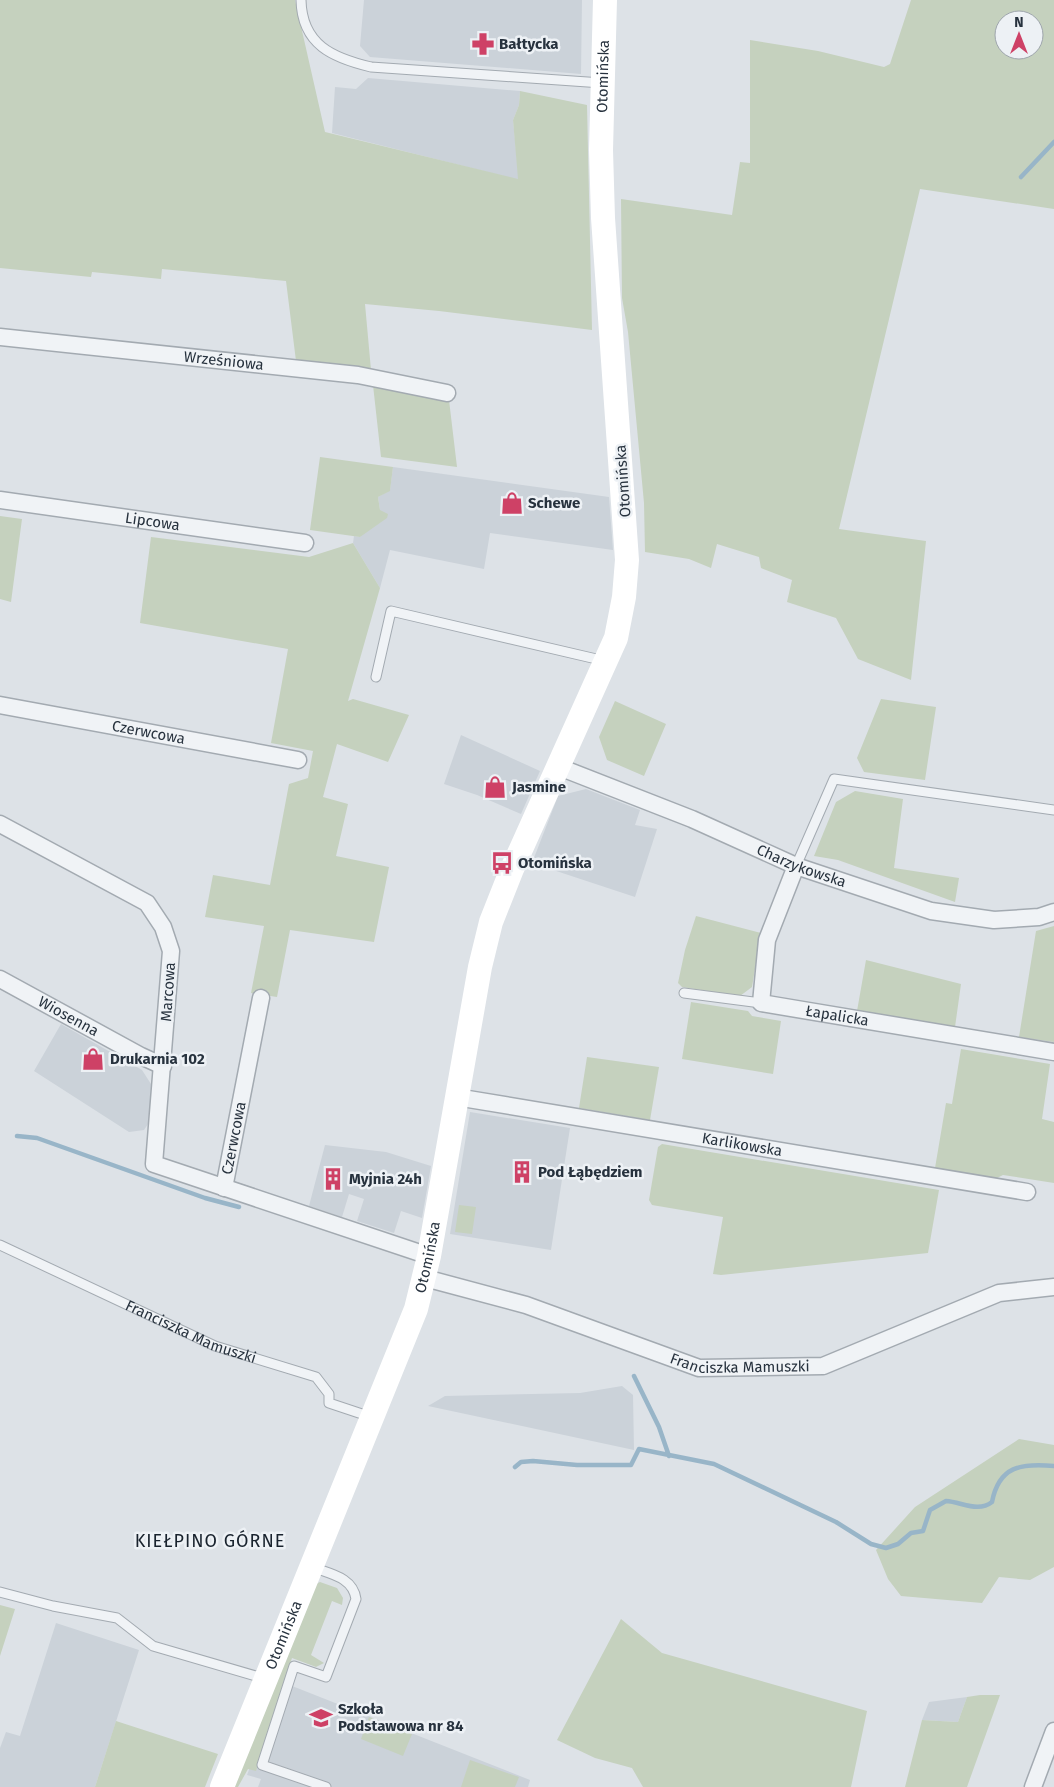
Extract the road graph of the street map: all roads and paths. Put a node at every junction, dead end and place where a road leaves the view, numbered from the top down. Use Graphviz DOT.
graph roads {
  1 [pos="302,0"];
  2 [pos="605,0"];
  3 [pos="603,83"];
  4 [pos="0,337"];
  5 [pos="447,393"];
  6 [pos="0,500"];
  7 [pos="305,543"];
  8 [pos="606,662"];
  9 [pos="376,677"];
  10 [pos="0,705"];
  11 [pos="298,760"];
  12 [pos="559,767"];
  13 [pos="1054,810"];
  14 [pos="0,824"];
  15 [pos="796,866"];
  16 [pos="1054,912"];
  17 [pos="0,979"];
  18 [pos="684,993"];
  19 [pos="261,998"];
  20 [pos="761,1003"];
  21 [pos="1054,1052"];
  22 [pos="163,1066"];
  23 [pos="456,1097"];
  24 [pos="154,1164"];
  25 [pos="224,1188"];
  26 [pos="1027,1192"];
  27 [pos="0,1245"];
  28 [pos="427,1267"];
  29 [pos="1054,1287"];
  30 [pos="372,1418"];
  31 [pos="311,1566"];
  32 [pos="0,1592"];
  33 [pos="266,1679"];
  34 [pos="1054,1731"];
  35 [pos="222,1787"];
  36 [pos="326,1787"];
  37 [pos="1033,1787"];
  1 -- 3 [label="lane"];
  2 -- 3 [label="street, Otomińska"];
  3 -- 8 [label="street, Otomińska"];
  4 -- 5 [label="street, Wrześniowa"];
  6 -- 7 [label="street, Lipcowa"];
  8 -- 9 [label="lane"];
  8 -- 12 [label="street, Otomińska"];
  10 -- 11 [label="street, Czerwcowa"];
  12 -- 15 [label="street, Charzykowska"];
  12 -- 23 [label="street, Otomińska"];
  13 -- 15 [label="lane"];
  14 -- 22 [label="street, Marcowa"];
  15 -- 16 [label="street, Charzykowska"];
  15 -- 20 [label="street"];
  17 -- 22 [label="street, Wiosenna"];
  18 -- 20 [label="lane"];
  19 -- 25 [label="street, Czerwcowa"];
  20 -- 21 [label="street, Łapalicka"];
  22 -- 24 [label="street, Marcowa"];
  23 -- 26 [label="street, Karlikowska"];
  23 -- 28 [label="street, Otomińska"];
  24 -- 25 [label="street, Franciszka Mamuszki"];
  25 -- 28 [label="street, Franciszka Mamuszki"];
  27 -- 30 [label="lane, Franciszka Mamuszki"];
  28 -- 29 [label="street, Franciszka Mamuszki"];
  28 -- 30 [label="street, Otomińska"];
  30 -- 31 [label="street, Otomińska"];
  31 -- 33 [label="street, Otomińska"];
  31 -- 36 [label="lane"];
  32 -- 33 [label="lane, Otomińska"];
  33 -- 35 [label="street, Otomińska"];
  34 -- 37 [label="street"];
}
